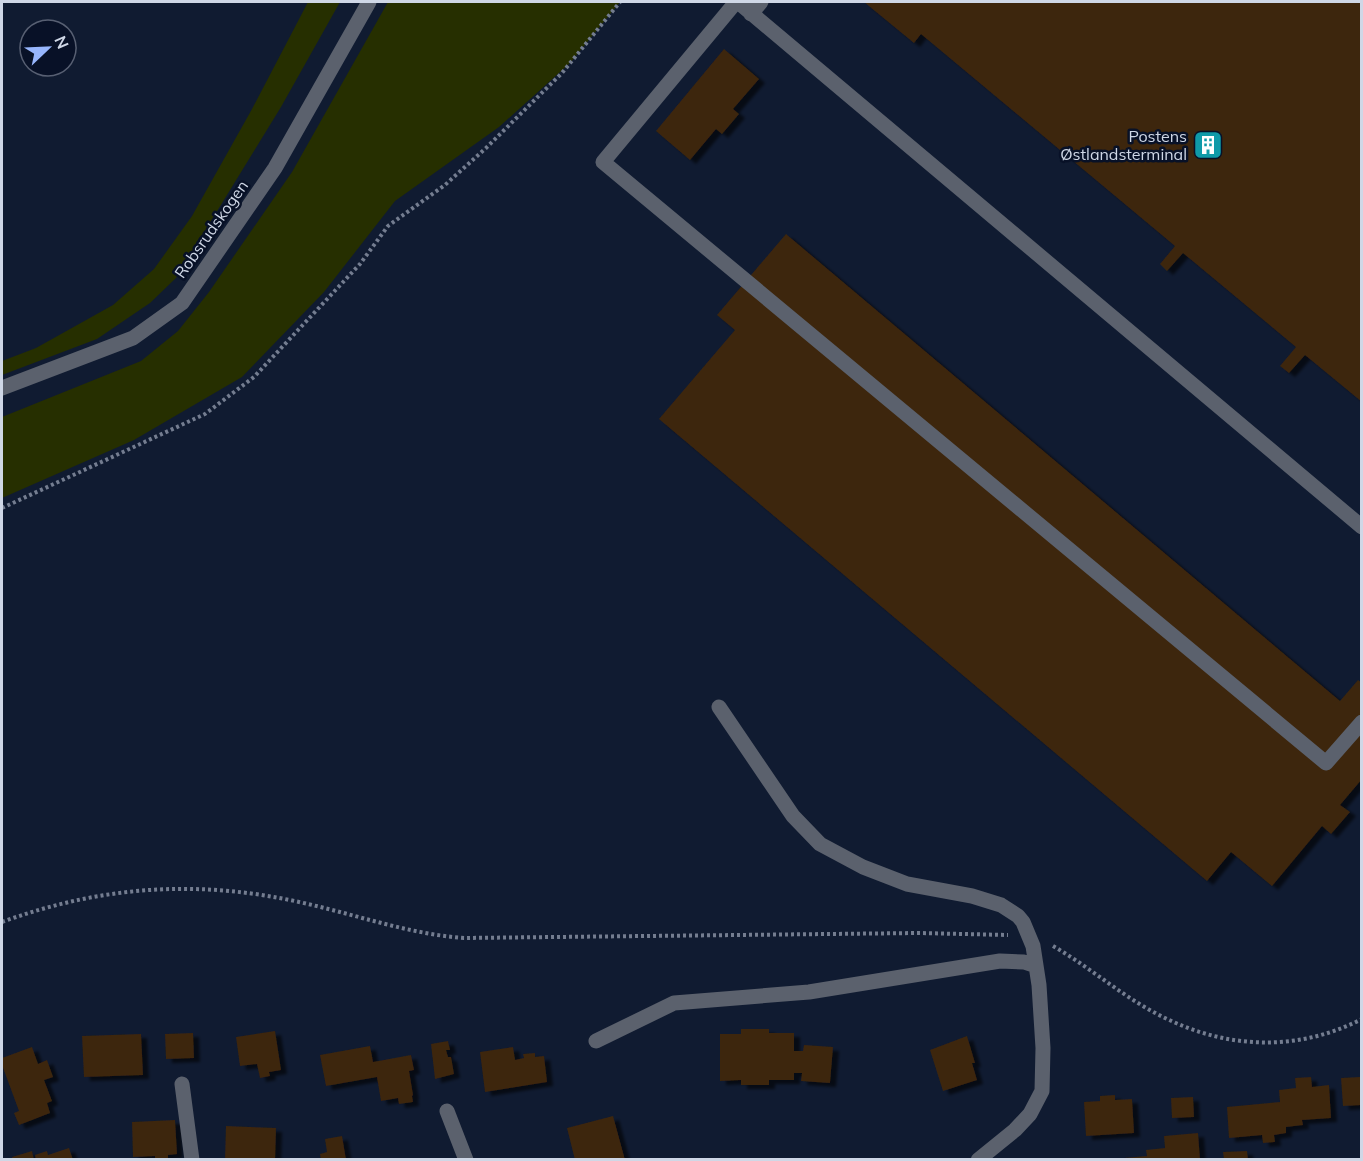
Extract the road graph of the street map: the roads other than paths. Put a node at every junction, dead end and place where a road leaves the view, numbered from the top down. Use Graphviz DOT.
graph roads {
  1 [pos="369,2"];
  2 [pos="737,2"];
  3 [pos="762,2"];
  4 [pos="751,14"];
  5 [pos="2,388"];
  6 [pos="1362,528"];
  7 [pos="719,707"];
  8 [pos="1362,722"];
  9 [pos="1036,966"];
  10 [pos="596,1041"];
  11 [pos="182,1084"];
  12 [pos="447,1111"];
  13 [pos="192,1160"];
  14 [pos="466,1160"];
  15 [pos="978,1160"];
  1 -- 5 [label="street, Robsrudskogen"];
  2 -- 4 [label="street"];
  2 -- 8 [label="street"];
  3 -- 4 [label="street"];
  4 -- 6 [label="street"];
  7 -- 9 [label="street"];
  9 -- 10 [label="street"];
  9 -- 15 [label="street"];
  11 -- 13 [label="street"];
  12 -- 14 [label="street"];
}
